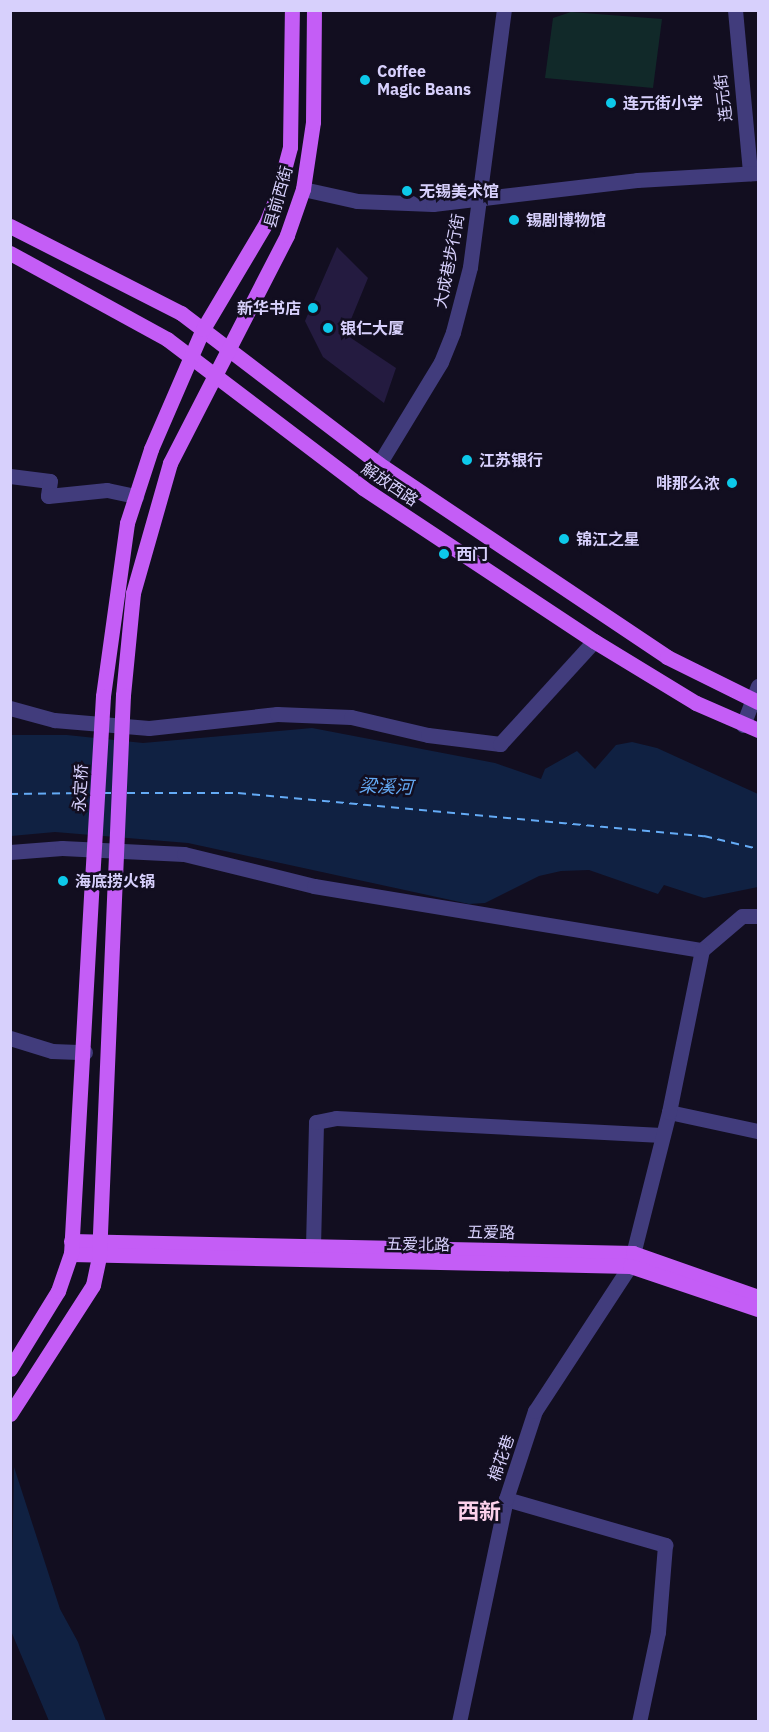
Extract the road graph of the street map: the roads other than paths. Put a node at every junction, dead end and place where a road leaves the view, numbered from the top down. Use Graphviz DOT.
graph roads {
  1 [pos="292,10"];
  2 [pos="314,10"];
  3 [pos="504,10"];
  4 [pos="735,10"];
  5 [pos="754,173"];
  6 [pos="303,189"];
  7 [pos="479,198"];
  8 [pos="10,226"];
  9 [pos="10,253"];
  10 [pos="203,329"];
  11 [pos="227,346"];
  12 [pos="189,357"];
  13 [pos="212,376"];
  14 [pos="379,464"];
  15 [pos="10,476"];
  16 [pos="136,496"];
  17 [pos="594,641"];
  18 [pos="757,696"];
  19 [pos="10,708"];
  20 [pos="743,725"];
  21 [pos="759,730"];
  22 [pos="10,852"];
  23 [pos="759,916"];
  24 [pos="702,950"];
  25 [pos="10,1038"];
  26 [pos="85,1052"];
  27 [pos="669,1113"];
  28 [pos="759,1131"];
  29 [pos="662,1135"];
  30 [pos="313,1246"];
  31 [pos="71,1248"];
  32 [pos="99,1250"];
  33 [pos="631,1259"];
  34 [pos="759,1297"];
  35 [pos="759,1309"];
  36 [pos="10,1369"];
  37 [pos="10,1414"];
  38 [pos="506,1499"];
  39 [pos="459,1722"];
  40 [pos="639,1722"];
  1 -- 10 [label="main road, 县前西街"];
  2 -- 6 [label="main road, 县前西街"];
  3 -- 7 [label="street, 大成巷步行街"];
  4 -- 5 [label="street, 连元街"];
  5 -- 7 [label="street"];
  6 -- 7 [label="street"];
  6 -- 11 [label="main road, 县前西街"];
  7 -- 14 [label="street, 大成巷步行街"];
  8 -- 10 [label="main road, 解放西路"];
  9 -- 12 [label="main road, 解放西路"];
  10 -- 11 [label="main road, 解放西路"];
  10 -- 12 [label="main road, 县前西街"];
  11 -- 13 [label="main road, 县前西街"];
  11 -- 14 [label="main road, 解放西路"];
  12 -- 13 [label="main road, 解放西路"];
  12 -- 16 [label="main road, 县前西街"];
  13 -- 17 [label="main road, 解放西路"];
  13 -- 32 [label="main road, 县前西街, bridge"];
  14 -- 18 [label="main road, 解放西路"];
  15 -- 16 [label="street"];
  16 -- 26 [label="main road, 永定桥, bridge"];
  17 -- 19 [label="street"];
  17 -- 20 [label="main road, 解放西路"];
  18 -- 20 [label="street"];
  20 -- 21 [label="main road, 解放西路"];
  22 -- 24 [label="street"];
  23 -- 24 [label="street"];
  24 -- 27 [label="street, 棉花巷"];
  25 -- 26 [label="street"];
  26 -- 31 [label="main road, 永定桥"];
  27 -- 28 [label="street"];
  27 -- 29 [label="street, 棉花巷"];
  29 -- 30 [label="street"];
  29 -- 33 [label="street, 棉花巷"];
  30 -- 32 [label="main road, 五爱路"];
  30 -- 33 [label="main road, 五爱路"];
  31 -- 32 [label="main road, 五爱北路"];
  31 -- 36 [label="main road, 永定桥"];
  32 -- 33 [label="main road, 五爱北路"];
  32 -- 37 [label="main road"];
  33 -- 34 [label="main road, 五爱路"];
  33 -- 35 [label="main road, 五爱北路"];
  33 -- 38 [label="street, 棉花巷"];
  38 -- 39 [label="street, 棉花巷"];
  38 -- 40 [label="street"];
}
